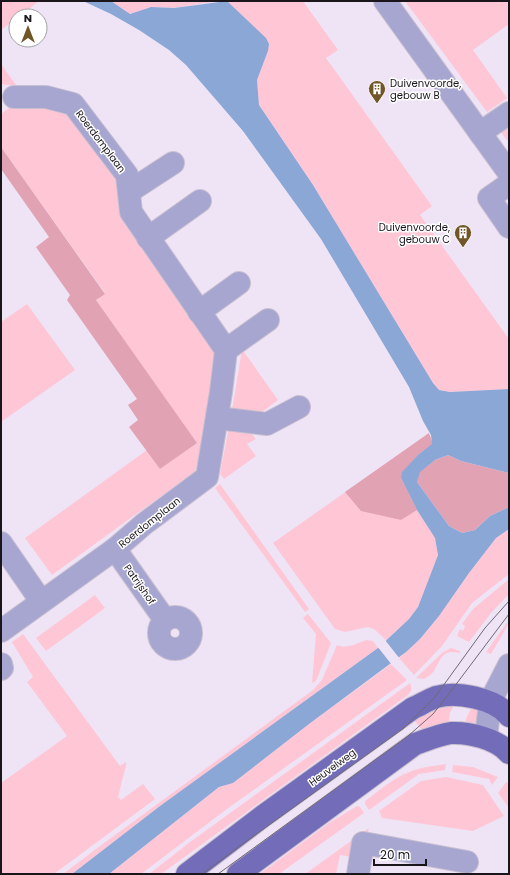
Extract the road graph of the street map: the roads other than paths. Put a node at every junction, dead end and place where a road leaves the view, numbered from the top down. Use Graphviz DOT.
graph roads {
  1 [pos="384,1"];
  2 [pos="14,97"];
  3 [pos="509,113"];
  4 [pos="480,133"];
  5 [pos="173,163"];
  6 [pos="509,173"];
  7 [pos="509,184"];
  8 [pos="130,191"];
  9 [pos="200,201"];
  10 [pos="509,227"];
  11 [pos="148,238"];
  12 [pos="239,283"];
  13 [pos="199,312"];
  14 [pos="268,320"];
  15 [pos="226,350"];
  16 [pos="299,407"];
  17 [pos="217,418"];
  18 [pos="1,543"];
  19 [pos="115,549"];
  20 [pos="41,601"];
  21 [pos="165,620"];
  22 [pos="1,632"];
  23 [pos="1,664"];
  24 [pos="509,666"];
  25 [pos="1,669"];
  26 [pos="504,710"];
  27 [pos="486,738"];
  28 [pos="509,753"];
  29 [pos="467,862"];
  30 [pos="187,874"];
  31 [pos="238,874"];
  32 [pos="358,874"];
  1 -- 4 [label="street"];
  2 -- 8 [label="street, Roerdomplaan"];
  3 -- 4 [label="street"];
  4 -- 6 [label="street"];
  5 -- 8 [label="street"];
  7 -- 10 [label="street"];
  8 -- 11 [label="street, Roerdomplaan"];
  9 -- 11 [label="street"];
  11 -- 13 [label="street, Roerdomplaan"];
  12 -- 13 [label="street"];
  13 -- 15 [label="street, Roerdomplaan"];
  14 -- 15 [label="street"];
  15 -- 17 [label="street, Roerdomplaan"];
  16 -- 17 [label="street"];
  17 -- 19 [label="street, Roerdomplaan"];
  18 -- 20 [label="street"];
  19 -- 20 [label="street, Roerdomplaan"];
  19 -- 21 [label="street, Patrijshof"];
  20 -- 22 [label="street, Roerdomplaan"];
  23 -- 25 [label="street"];
  24 -- 26 [label="street"];
  26 -- 27 [label="street"];
  26 -- 30 [label="main road, Heuvelweg"];
  27 -- 28 [label="main road"];
  27 -- 31 [label="main road"];
  29 -- 32 [label="street"];
}
